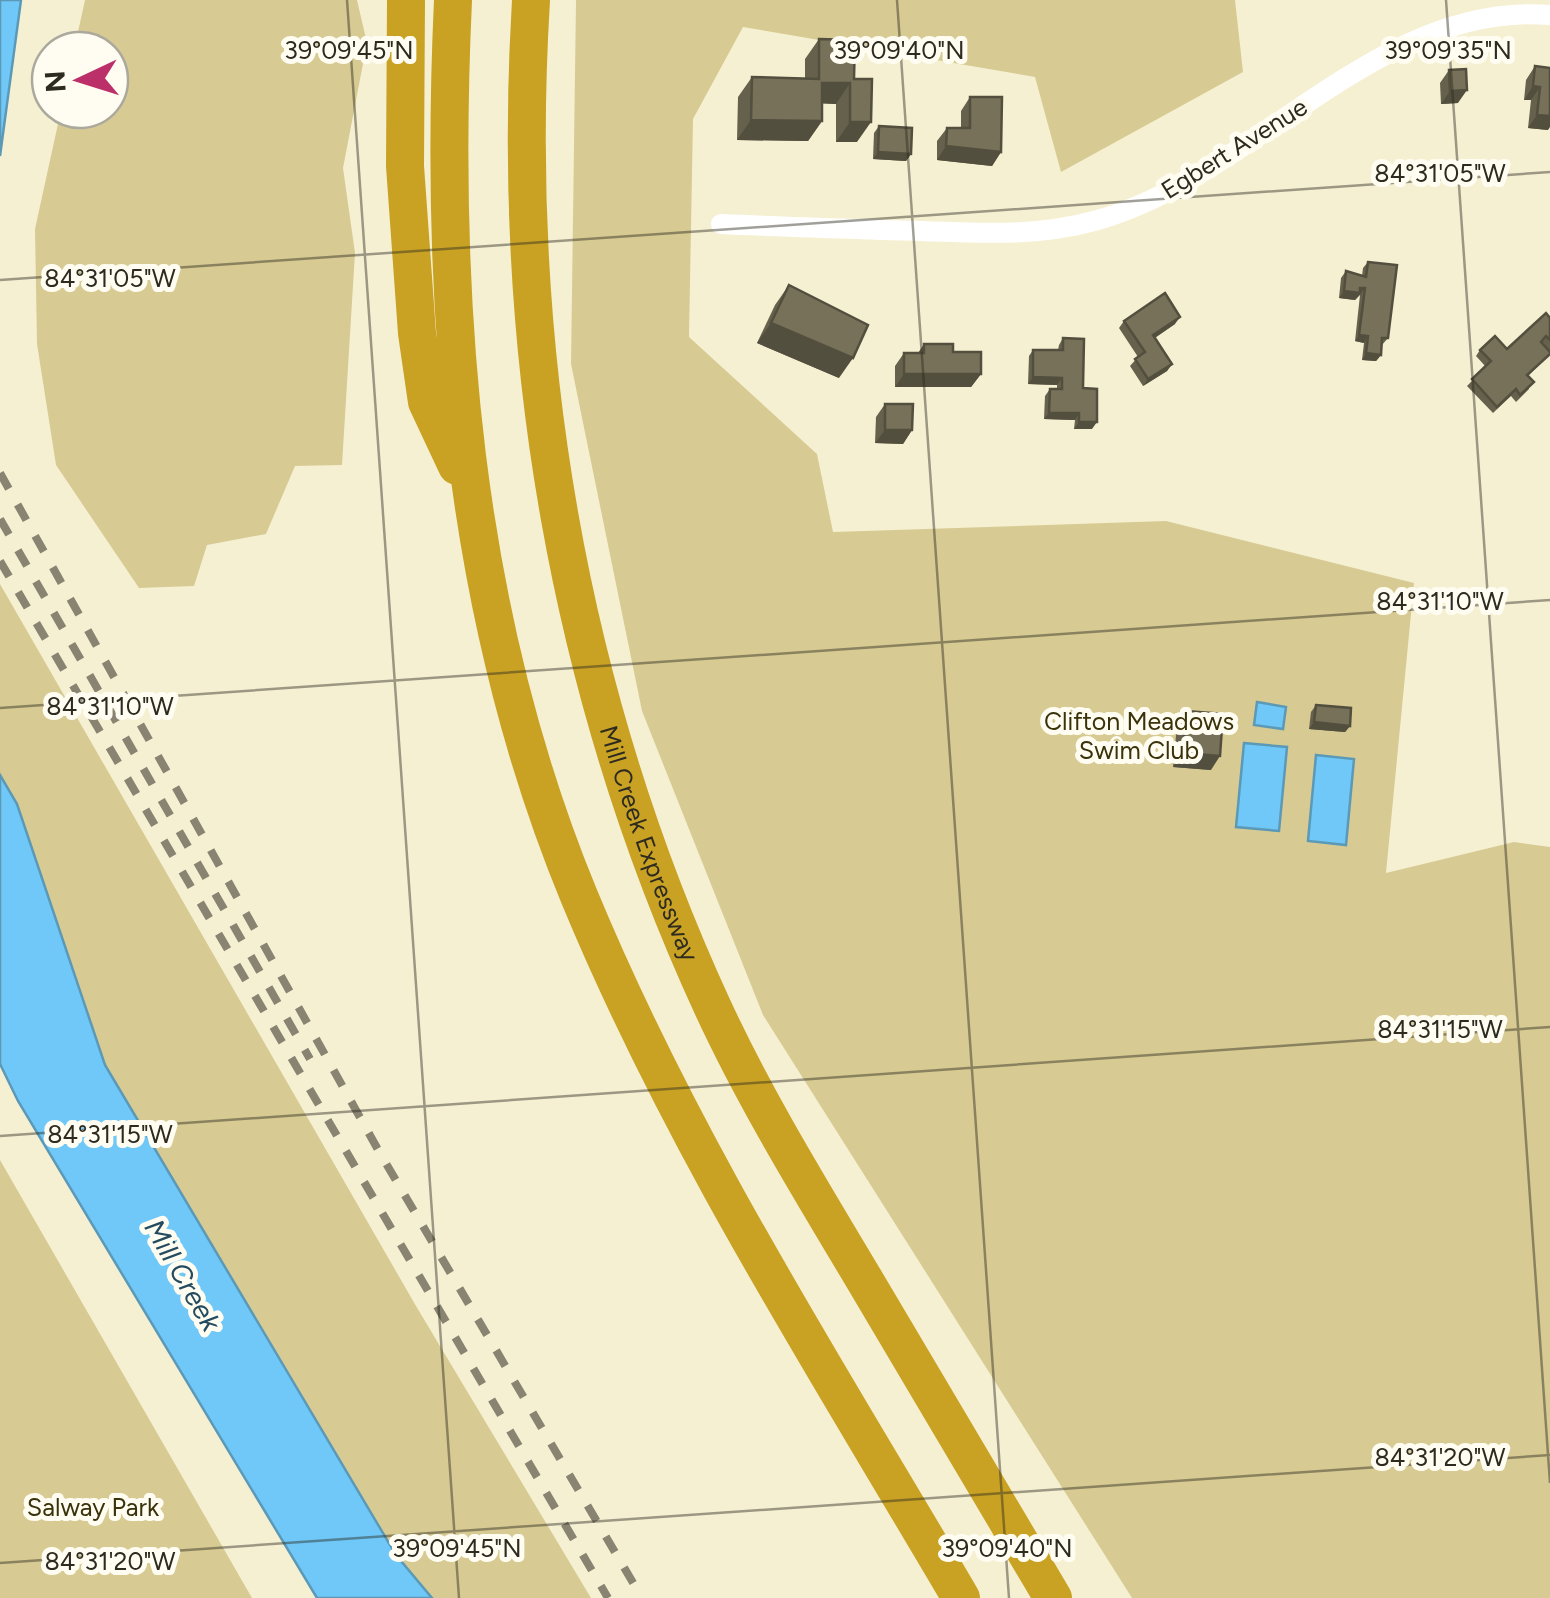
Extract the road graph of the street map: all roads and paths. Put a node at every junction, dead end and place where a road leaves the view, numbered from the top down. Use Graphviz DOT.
graph roads {
  1 [pos="406,0"];
  2 [pos="452,0"];
  3 [pos="531,0"];
  4 [pos="1550,15"];
  5 [pos="722,224"];
  6 [pos="474,500"];
  7 [pos="961,1598"];
  8 [pos="1053,1598"];
  1 -- 6 [label="highway"];
  2 -- 6 [label="highway"];
  3 -- 8 [label="highway, Mill Creek Expressway"];
  4 -- 5 [label="street, Egbert Avenue"];
  6 -- 7 [label="highway"];
}
